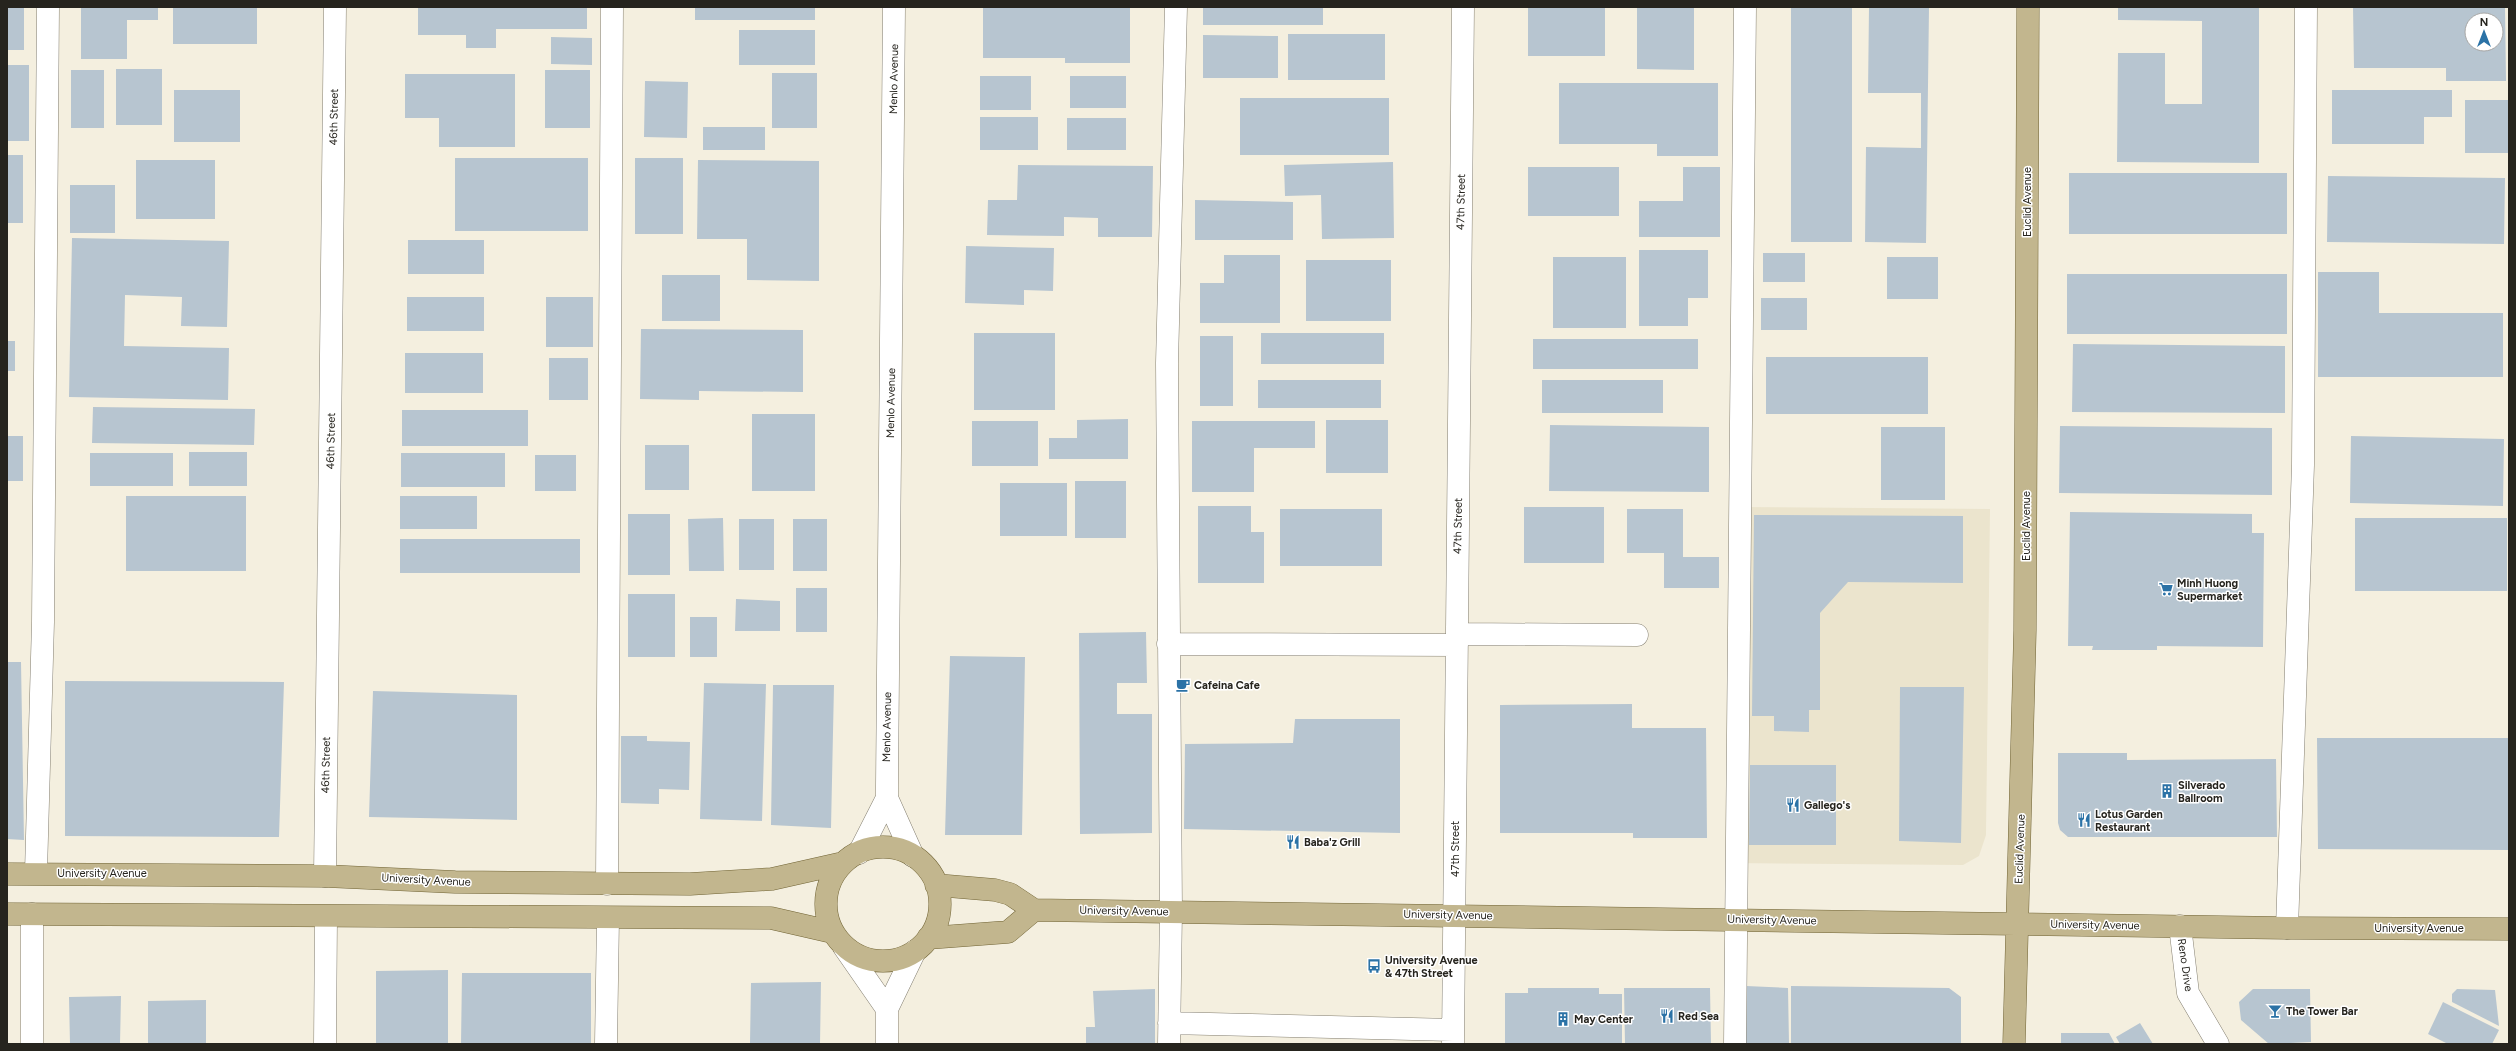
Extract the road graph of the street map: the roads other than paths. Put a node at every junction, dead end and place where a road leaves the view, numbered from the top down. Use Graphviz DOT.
graph roads {
  1 [pos="48,7"];
  2 [pos="335,7"];
  3 [pos="612,7"];
  4 [pos="894,7"];
  5 [pos="1176,7"];
  6 [pos="1463,7"];
  7 [pos="1745,7"];
  8 [pos="2028,7"];
  9 [pos="2306,7"];
  10 [pos="1637,635"];
  11 [pos="1457,640"];
  12 [pos="1168,644"];
  13 [pos="887,798"];
  14 [pos="913,856"];
  15 [pos="851,858"];
  16 [pos="36,872"];
  17 [pos="7,874"];
  18 [pos="324,876"];
  19 [pos="607,884"];
  20 [pos="936,885"];
  21 [pos="1034,910"];
  22 [pos="1171,911"];
  23 [pos="7,914"];
  24 [pos="32,914"];
  25 [pos="1454,915"];
  26 [pos="326,917"];
  27 [pos="608,918"];
  28 [pos="1736,919"];
  29 [pos="2016,924"];
  30 [pos="2180,926"];
  31 [pos="2287,928"];
  32 [pos="2509,929"];
  33 [pos="838,940"];
  34 [pos="922,945"];
  35 [pos="887,1009"];
  36 [pos="1169,1034"];
  37 [pos="1453,1037"];
  38 [pos="32,1044"];
  39 [pos="324,1044"];
  40 [pos="606,1044"];
  41 [pos="887,1044"];
  42 [pos="1735,1044"];
  43 [pos="2014,1044"];
  44 [pos="2218,1044"];
  1 -- 16 [label="street"];
  2 -- 18 [label="street, 46th Street"];
  3 -- 19 [label="street"];
  4 -- 13 [label="street, Menlo Avenue"];
  5 -- 12 [label="street"];
  6 -- 11 [label="street, 47th Street"];
  7 -- 28 [label="street"];
  8 -- 29 [label="main road, Euclid Avenue"];
  9 -- 31 [label="street"];
  10 -- 11 [label="street"];
  11 -- 12 [label="street"];
  11 -- 25 [label="street, 47th Street"];
  12 -- 22 [label="street"];
  13 -- 14 [label="street, Menlo Avenue"];
  13 -- 15 [label="street, Menlo Avenue"];
  14 -- 15 [label="main road"];
  14 -- 20 [label="main road"];
  15 -- 19 [label="main road, University Avenue"];
  15 -- 33 [label="main road"];
  16 -- 17 [label="main road, University Avenue"];
  16 -- 18 [label="main road, University Avenue"];
  18 -- 19 [label="main road, University Avenue"];
  20 -- 21 [label="main road"];
  20 -- 34 [label="main road"];
  21 -- 22 [label="main road, University Avenue"];
  21 -- 34 [label="main road"];
  22 -- 25 [label="main road, University Avenue"];
  22 -- 36 [label="street"];
  23 -- 24 [label="main road"];
  24 -- 26 [label="main road"];
  24 -- 38 [label="street"];
  25 -- 28 [label="main road, University Avenue"];
  25 -- 37 [label="street, 47th Street"];
  26 -- 27 [label="main road"];
  26 -- 39 [label="street"];
  27 -- 33 [label="main road"];
  27 -- 40 [label="street"];
  28 -- 29 [label="main road, University Avenue"];
  28 -- 42 [label="street"];
  29 -- 30 [label="main road, University Avenue"];
  29 -- 43 [label="main road, Euclid Avenue"];
  30 -- 31 [label="main road, University Avenue"];
  30 -- 44 [label="street, Reno Drive"];
  31 -- 32 [label="main road, University Avenue"];
  33 -- 34 [label="main road"];
  33 -- 35 [label="street"];
  34 -- 35 [label="street"];
  35 -- 41 [label="street"];
  36 -- 37 [label="street"];
}
